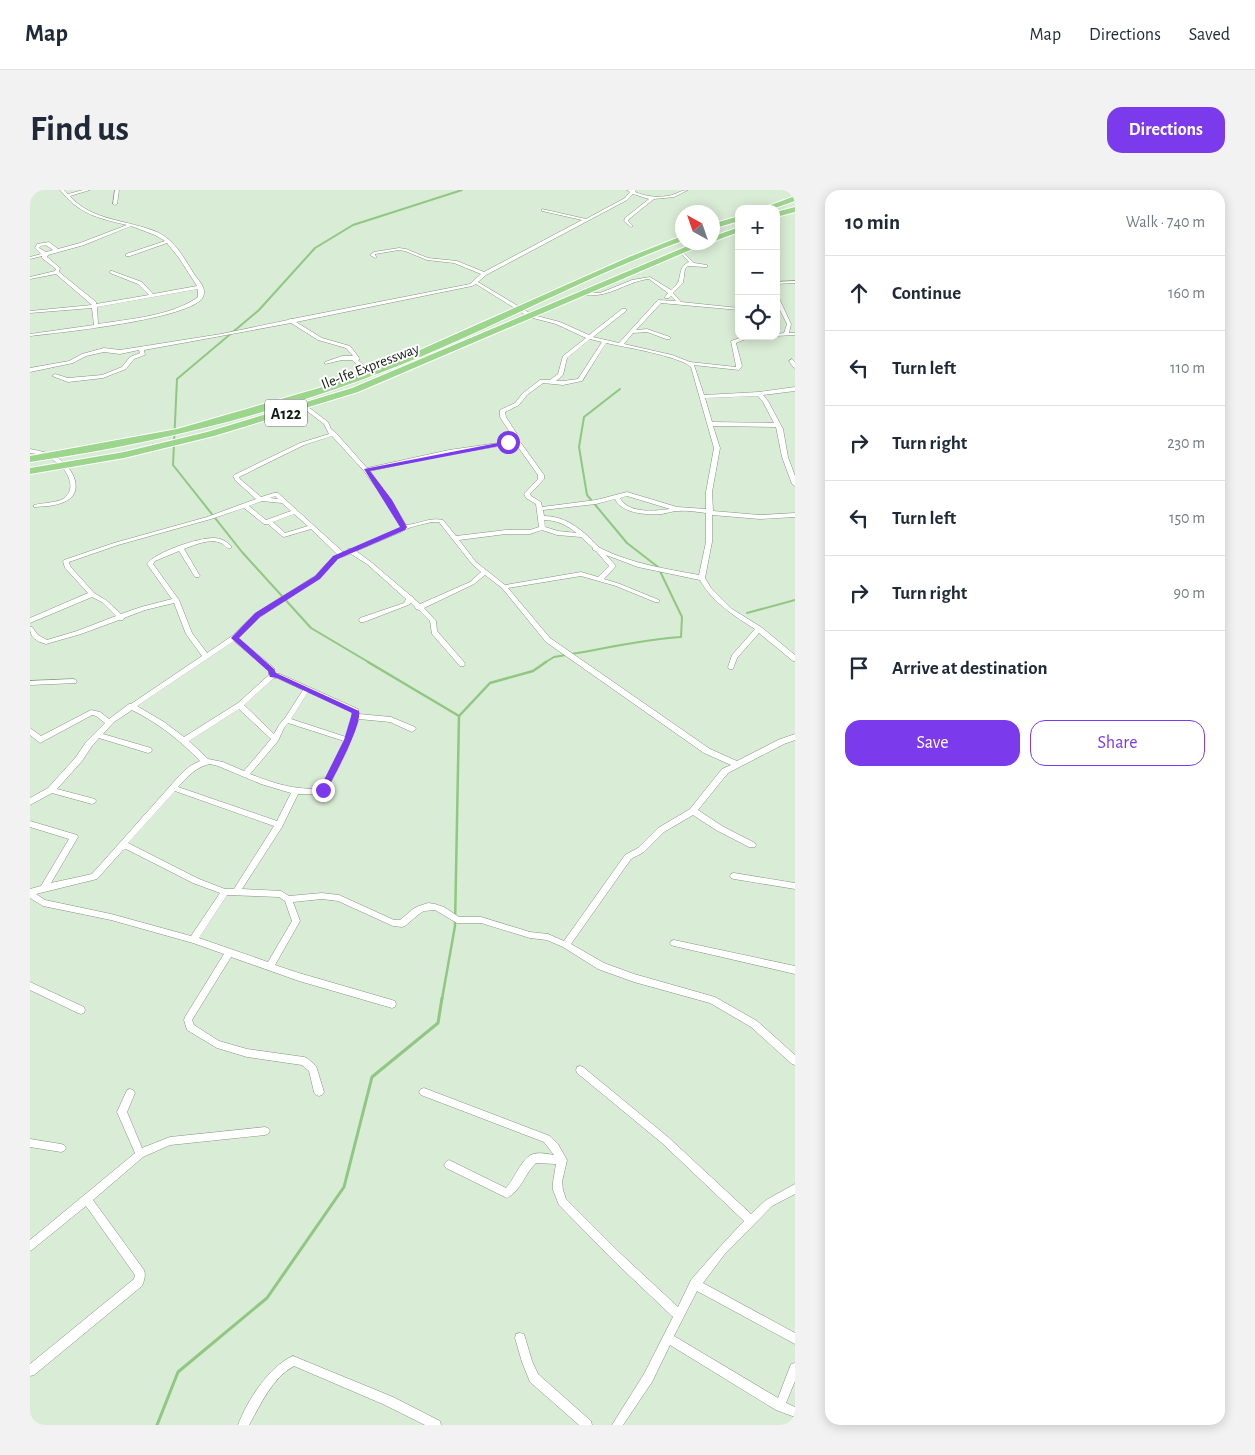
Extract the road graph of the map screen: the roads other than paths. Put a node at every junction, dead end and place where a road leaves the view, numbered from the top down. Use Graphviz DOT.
graph roads {
  1 [pos="62,190"];
  2 [pos="88,190"];
  3 [pos="117,190"];
  4 [pos="678,190"];
  5 [pos="686,190"];
  6 [pos="632,191"];
  7 [pos="66,196"];
  8 [pos="671,197"];
  9 [pos="654,198"];
  10 [pos="795,198"];
  11 [pos="115,204"];
  12 [pos="775,205"];
  13 [pos="795,209"];
  14 [pos="544,210"];
  15 [pos="780,214"];
  16 [pos="735,219"];
  17 [pos="586,220"];
  18 [pos="720,224"];
  19 [pos="129,226"];
  20 [pos="631,226"];
  21 [pos="735,231"];
  22 [pos="720,237"];
  23 [pos="675,241"];
  24 [pos="167,242"];
  25 [pos="687,250"];
  26 [pos="57,251"];
  27 [pos="682,252"];
  28 [pos="46,255"];
  29 [pos="128,255"];
  30 [pos="375,257"];
  31 [pos="30,258"];
  32 [pos="687,264"];
  33 [pos="705,266"];
  34 [pos="57,272"];
  35 [pos="112,272"];
  36 [pos="484,274"];
  37 [pos="595,275"];
  38 [pos="30,278"];
  39 [pos="610,281"];
  40 [pos="795,282"];
  41 [pos="477,283"];
  42 [pos="780,283"];
  43 [pos="201,287"];
  44 [pos="583,293"];
  45 [pos="669,294"];
  46 [pos="152,296"];
  47 [pos="667,301"];
  48 [pos="93,306"];
  49 [pos="688,306"];
  50 [pos="518,309"];
  51 [pos="735,309"];
  52 [pos="780,309"];
  53 [pos="624,310"];
  54 [pos="30,312"];
  55 [pos="530,316"];
  56 [pos="290,320"];
  57 [pos="96,325"];
  58 [pos="632,332"];
  59 [pos="786,334"];
  60 [pos="795,334"];
  61 [pos="30,335"];
  62 [pos="780,335"];
  63 [pos="591,338"];
  64 [pos="668,338"];
  65 [pos="739,340"];
  66 [pos="604,342"];
  67 [pos="620,346"];
  68 [pos="141,349"];
  69 [pos="357,359"];
  70 [pos="327,363"];
  71 [pos="57,364"];
  72 [pos="691,365"];
  73 [pos="30,370"];
  74 [pos="367,374"];
  75 [pos="56,376"];
  76 [pos="552,381"];
  77 [pos="376,382"];
  78 [pos="53,384"];
  79 [pos="795,389"];
  80 [pos="759,394"];
  81 [pos="702,397"];
  82 [pos="305,407"];
  83 [pos="709,424"];
  84 [pos="778,426"];
  85 [pos="334,434"];
  86 [pos="508,442"];
  87 [pos="30,451"];
  88 [pos="50,456"];
  89 [pos="30,459"];
  90 [pos="66,466"];
  91 [pos="793,469"];
  92 [pos="366,470"];
  93 [pos="30,471"];
  94 [pos="795,484"];
  95 [pos="616,496"];
  96 [pos="260,499"];
  97 [pos="244,505"];
  98 [pos="36,506"];
  99 [pos="540,509"];
  100 [pos="677,509"];
  101 [pos="294,512"];
  102 [pos="710,512"];
  103 [pos="795,515"];
  104 [pos="542,518"];
  105 [pos="268,522"];
  106 [pos="312,527"];
  107 [pos="404,527"];
  108 [pos="542,528"];
  109 [pos="582,536"];
  110 [pos="457,538"];
  111 [pos="229,547"];
  112 [pos="181,548"];
  113 [pos="350,550"];
  114 [pos="342,554"];
  115 [pos="606,556"];
  116 [pos="484,572"];
  117 [pos="197,576"];
  118 [pos="702,578"];
  119 [pos="599,580"];
  120 [pos="504,587"];
  121 [pos="92,594"];
  122 [pos="411,598"];
  123 [pos="176,600"];
  124 [pos="657,601"];
  125 [pos="418,608"];
  126 [pos="121,618"];
  127 [pos="362,620"];
  128 [pos="30,621"];
  129 [pos="30,629"];
  130 [pos="759,629"];
  131 [pos="234,638"];
  132 [pos="206,657"];
  133 [pos="795,659"];
  134 [pos="462,664"];
  135 [pos="731,667"];
  136 [pos="272,676"];
  137 [pos="74,681"];
  138 [pos="30,683"];
  139 [pos="306,690"];
  140 [pos="240,705"];
  141 [pos="131,706"];
  142 [pos="356,716"];
  143 [pos="288,720"];
  144 [pos="109,723"];
  145 [pos="412,729"];
  146 [pos="30,732"];
  147 [pos="97,735"];
  148 [pos="795,737"];
  149 [pos="275,739"];
  150 [pos="185,740"];
  151 [pos="348,740"];
  152 [pos="148,750"];
  153 [pos="206,762"];
  154 [pos="736,764"];
  155 [pos="245,775"];
  156 [pos="173,788"];
  157 [pos="51,790"];
  158 [pos="296,792"];
  159 [pos="92,800"];
  160 [pos="31,801"];
  161 [pos="693,811"];
  162 [pos="30,824"];
  163 [pos="279,824"];
  164 [pos="752,845"];
  165 [pos="119,848"];
  166 [pos="734,876"];
  167 [pos="795,886"];
  168 [pos="44,888"];
  169 [pos="225,892"];
  170 [pos="236,892"];
  171 [pos="30,893"];
  172 [pos="288,898"];
  173 [pos="193,940"];
  174 [pos="674,943"];
  175 [pos="566,945"];
  176 [pos="230,952"];
  177 [pos="270,966"];
  178 [pos="795,970"];
  179 [pos="30,986"];
  180 [pos="392,1004"];
  181 [pos="81,1010"];
  182 [pos="795,1061"];
  183 [pos="580,1070"];
  184 [pos="319,1092"];
  185 [pos="424,1092"];
  186 [pos="130,1093"];
  187 [pos="265,1131"];
  188 [pos="30,1143"];
  189 [pos="61,1148"];
  190 [pos="140,1154"];
  191 [pos="562,1160"];
  192 [pos="449,1165"];
  193 [pos="795,1189"];
  194 [pos="86,1198"];
  195 [pos="751,1221"];
  196 [pos="30,1246"];
  197 [pos="695,1284"];
  198 [pos="679,1316"];
  199 [pos="520,1338"];
  200 [pos="669,1339"];
  201 [pos="795,1340"];
  202 [pos="795,1368"];
  203 [pos="30,1371"];
  204 [pos="780,1406"];
  205 [pos="795,1412"];
  206 [pos="243,1425"];
  207 [pos="436,1425"];
  208 [pos="587,1425"];
  209 [pos="617,1425"];
  1 -- 7 [label="street"];
  2 -- 7 [label="street"];
  3 -- 11 [label="street"];
  4 -- 8 [label="street"];
  5 -- 8 [label="street"];
  6 -- 9 [label="street"];
  6 -- 17 [label="street"];
  7 -- 19 [label="street"];
  8 -- 9 [label="street"];
  9 -- 20 [label="street"];
  10 -- 12 [label="highway"];
  13 -- 15 [label="highway"];
  14 -- 17 [label="street"];
  16 -- 18 [label="highway"];
  17 -- 36 [label="street"];
  19 -- 24 [label="street"];
  19 -- 26 [label="street"];
  21 -- 22 [label="highway"];
  23 -- 37 [label="highway, Ile-Ife Expressway / A122"];
  24 -- 29 [label="street"];
  24 -- 43 [label="street"];
  25 -- 27 [label="highway, Ile-Ife Expressway / A122"];
  26 -- 28 [label="street"];
  26 -- 28 [label="street"];
  27 -- 32 [label="street"];
  27 -- 39 [label="highway, Ile-Ife Expressway / A122"];
  28 -- 31 [label="street"];
  28 -- 34 [label="street"];
  30 -- 36 [label="street"];
  32 -- 33 [label="street"];
  32 -- 45 [label="street"];
  34 -- 38 [label="street"];
  34 -- 48 [label="street"];
  35 -- 46 [label="street"];
  36 -- 41 [label="street"];
  37 -- 39 [label="highway"];
  37 -- 50 [label="highway, Ile-Ife Expressway / A122"];
  39 -- 44 [label="highway, Ile-Ife Expressway / A122"];
  40 -- 42 [label="street"];
  41 -- 50 [label="street"];
  41 -- 56 [label="street"];
  43 -- 46 [label="street"];
  43 -- 57 [label="street"];
  44 -- 45 [label="street"];
  44 -- 55 [label="highway, Ile-Ife Expressway / A122"];
  45 -- 47 [label="street"];
  45 -- 49 [label="street"];
  46 -- 48 [label="street"];
  47 -- 49 [label="street"];
  47 -- 58 [label="street"];
  48 -- 54 [label="street"];
  48 -- 57 [label="street"];
  49 -- 51 [label="street"];
  50 -- 55 [label="street"];
  50 -- 74 [label="highway, Ile-Ife Expressway / A122"];
  52 -- 59 [label="street"];
  53 -- 63 [label="street"];
  55 -- 63 [label="street"];
  55 -- 77 [label="highway, Ile-Ife Expressway / A122"];
  56 -- 68 [label="street"];
  56 -- 69 [label="street"];
  57 -- 61 [label="street"];
  58 -- 64 [label="street"];
  58 -- 67 [label="street"];
  59 -- 60 [label="street"];
  59 -- 62 [label="street"];
  63 -- 66 [label="street"];
  63 -- 76 [label="street"];
  65 -- 72 [label="street"];
  66 -- 67 [label="street"];
  66 -- 76 [label="street"];
  67 -- 72 [label="street"];
  68 -- 71 [label="street"];
  68 -- 75 [label="street"];
  69 -- 70 [label="street"];
  69 -- 74 [label="street"];
  71 -- 73 [label="street"];
  71 -- 75 [label="street"];
  72 -- 81 [label="street"];
  74 -- 77 [label="highway"];
  74 -- 88 [label="highway, Ile-Ife Expressway / A122"];
  75 -- 78 [label="street"];
  76 -- 86 [label="street"];
  77 -- 82 [label="highway, Ile-Ife Expressway / A122"];
  79 -- 80 [label="street"];
  80 -- 81 [label="street"];
  80 -- 84 [label="street"];
  81 -- 83 [label="street"];
  82 -- 85 [label="street"];
  82 -- 90 [label="highway, Ile-Ife Expressway / A122"];
  83 -- 84 [label="street"];
  83 -- 102 [label="street"];
  84 -- 91 [label="street"];
  85 -- 92 [label="street"];
  85 -- 96 [label="street"];
  86 -- 92 [label="street"];
  86 -- 99 [label="street"];
  87 -- 88 [label="street"];
  88 -- 89 [label="highway, Ile-Ife Expressway / A122"];
  88 -- 90 [label="street"];
  90 -- 93 [label="highway, Ile-Ife Expressway / A122"];
  90 -- 98 [label="street"];
  91 -- 94 [label="street"];
  92 -- 107 [label="street"];
  95 -- 99 [label="street"];
  95 -- 100 [label="street"];
  95 -- 100 [label="street"];
  96 -- 97 [label="street"];
  96 -- 101 [label="street"];
  97 -- 105 [label="street"];
  97 -- 121 [label="street"];
  99 -- 104 [label="street"];
  100 -- 102 [label="street"];
  101 -- 105 [label="street"];
  101 -- 106 [label="street"];
  102 -- 103 [label="street"];
  102 -- 118 [label="street"];
  104 -- 108 [label="street"];
  104 -- 109 [label="street"];
  105 -- 106 [label="street"];
  106 -- 114 [label="street"];
  107 -- 110 [label="street"];
  107 -- 113 [label="street"];
  108 -- 109 [label="street"];
  108 -- 110 [label="street"];
  109 -- 115 [label="street"];
  110 -- 116 [label="street"];
  111 -- 112 [label="street"];
  112 -- 117 [label="street"];
  112 -- 123 [label="street"];
  113 -- 114 [label="street"];
  113 -- 122 [label="street"];
  114 -- 131 [label="street"];
  115 -- 118 [label="street"];
  115 -- 119 [label="street"];
  116 -- 120 [label="street"];
  116 -- 125 [label="street"];
  118 -- 130 [label="street"];
  119 -- 120 [label="street"];
  119 -- 124 [label="street"];
  120 -- 154 [label="street"];
  121 -- 126 [label="street"];
  121 -- 128 [label="street"];
  122 -- 125 [label="street"];
  122 -- 127 [label="street"];
  123 -- 126 [label="street"];
  123 -- 132 [label="street"];
  125 -- 134 [label="street"];
  126 -- 129 [label="street"];
  130 -- 133 [label="street"];
  130 -- 135 [label="street"];
  131 -- 132 [label="street"];
  131 -- 136 [label="street"];
  132 -- 141 [label="street"];
  136 -- 139 [label="street"];
  136 -- 140 [label="street"];
  137 -- 138 [label="street"];
  139 -- 142 [label="street"];
  139 -- 143 [label="street"];
  140 -- 149 [label="street"];
  140 -- 150 [label="street"];
  141 -- 144 [label="street"];
  141 -- 150 [label="street"];
  142 -- 145 [label="street"];
  142 -- 151 [label="street"];
  143 -- 149 [label="street"];
  143 -- 151 [label="street"];
  144 -- 146 [label="street"];
  144 -- 147 [label="street"];
  147 -- 152 [label="street"];
  147 -- 157 [label="street"];
  148 -- 154 [label="street"];
  149 -- 155 [label="street"];
  150 -- 153 [label="street"];
  151 -- 158 [label="street"];
  153 -- 155 [label="street"];
  153 -- 156 [label="street"];
  154 -- 161 [label="street"];
  155 -- 158 [label="street"];
  156 -- 163 [label="street"];
  156 -- 165 [label="street"];
  157 -- 159 [label="street"];
  157 -- 160 [label="street"];
  158 -- 163 [label="street"];
  161 -- 164 [label="street"];
  161 -- 175 [label="street"];
  162 -- 168 [label="street"];
  163 -- 170 [label="street"];
  165 -- 168 [label="street"];
  165 -- 169 [label="street"];
  166 -- 167 [label="street"];
  168 -- 171 [label="street"];
  169 -- 170 [label="street"];
  169 -- 173 [label="street"];
  170 -- 172 [label="street"];
  171 -- 173 [label="street"];
  172 -- 175 [label="street"];
  172 -- 177 [label="street"];
  173 -- 176 [label="street"];
  174 -- 178 [label="street"];
  175 -- 182 [label="street"];
  176 -- 177 [label="street"];
  176 -- 184 [label="street"];
  177 -- 180 [label="street"];
  179 -- 181 [label="street"];
  183 -- 195 [label="street"];
  185 -- 191 [label="street"];
  186 -- 190 [label="street"];
  187 -- 190 [label="street"];
  188 -- 189 [label="street"];
  190 -- 194 [label="street"];
  191 -- 192 [label="street"];
  191 -- 198 [label="street"];
  193 -- 195 [label="street"];
  194 -- 196 [label="street"];
  194 -- 203 [label="street"];
  195 -- 197 [label="street"];
  197 -- 198 [label="street"];
  197 -- 201 [label="street"];
  198 -- 200 [label="street"];
  199 -- 208 [label="street"];
  200 -- 204 [label="street"];
  200 -- 209 [label="street"];
  202 -- 204 [label="street"];
  204 -- 205 [label="street"];
  206 -- 207 [label="street"];
}
